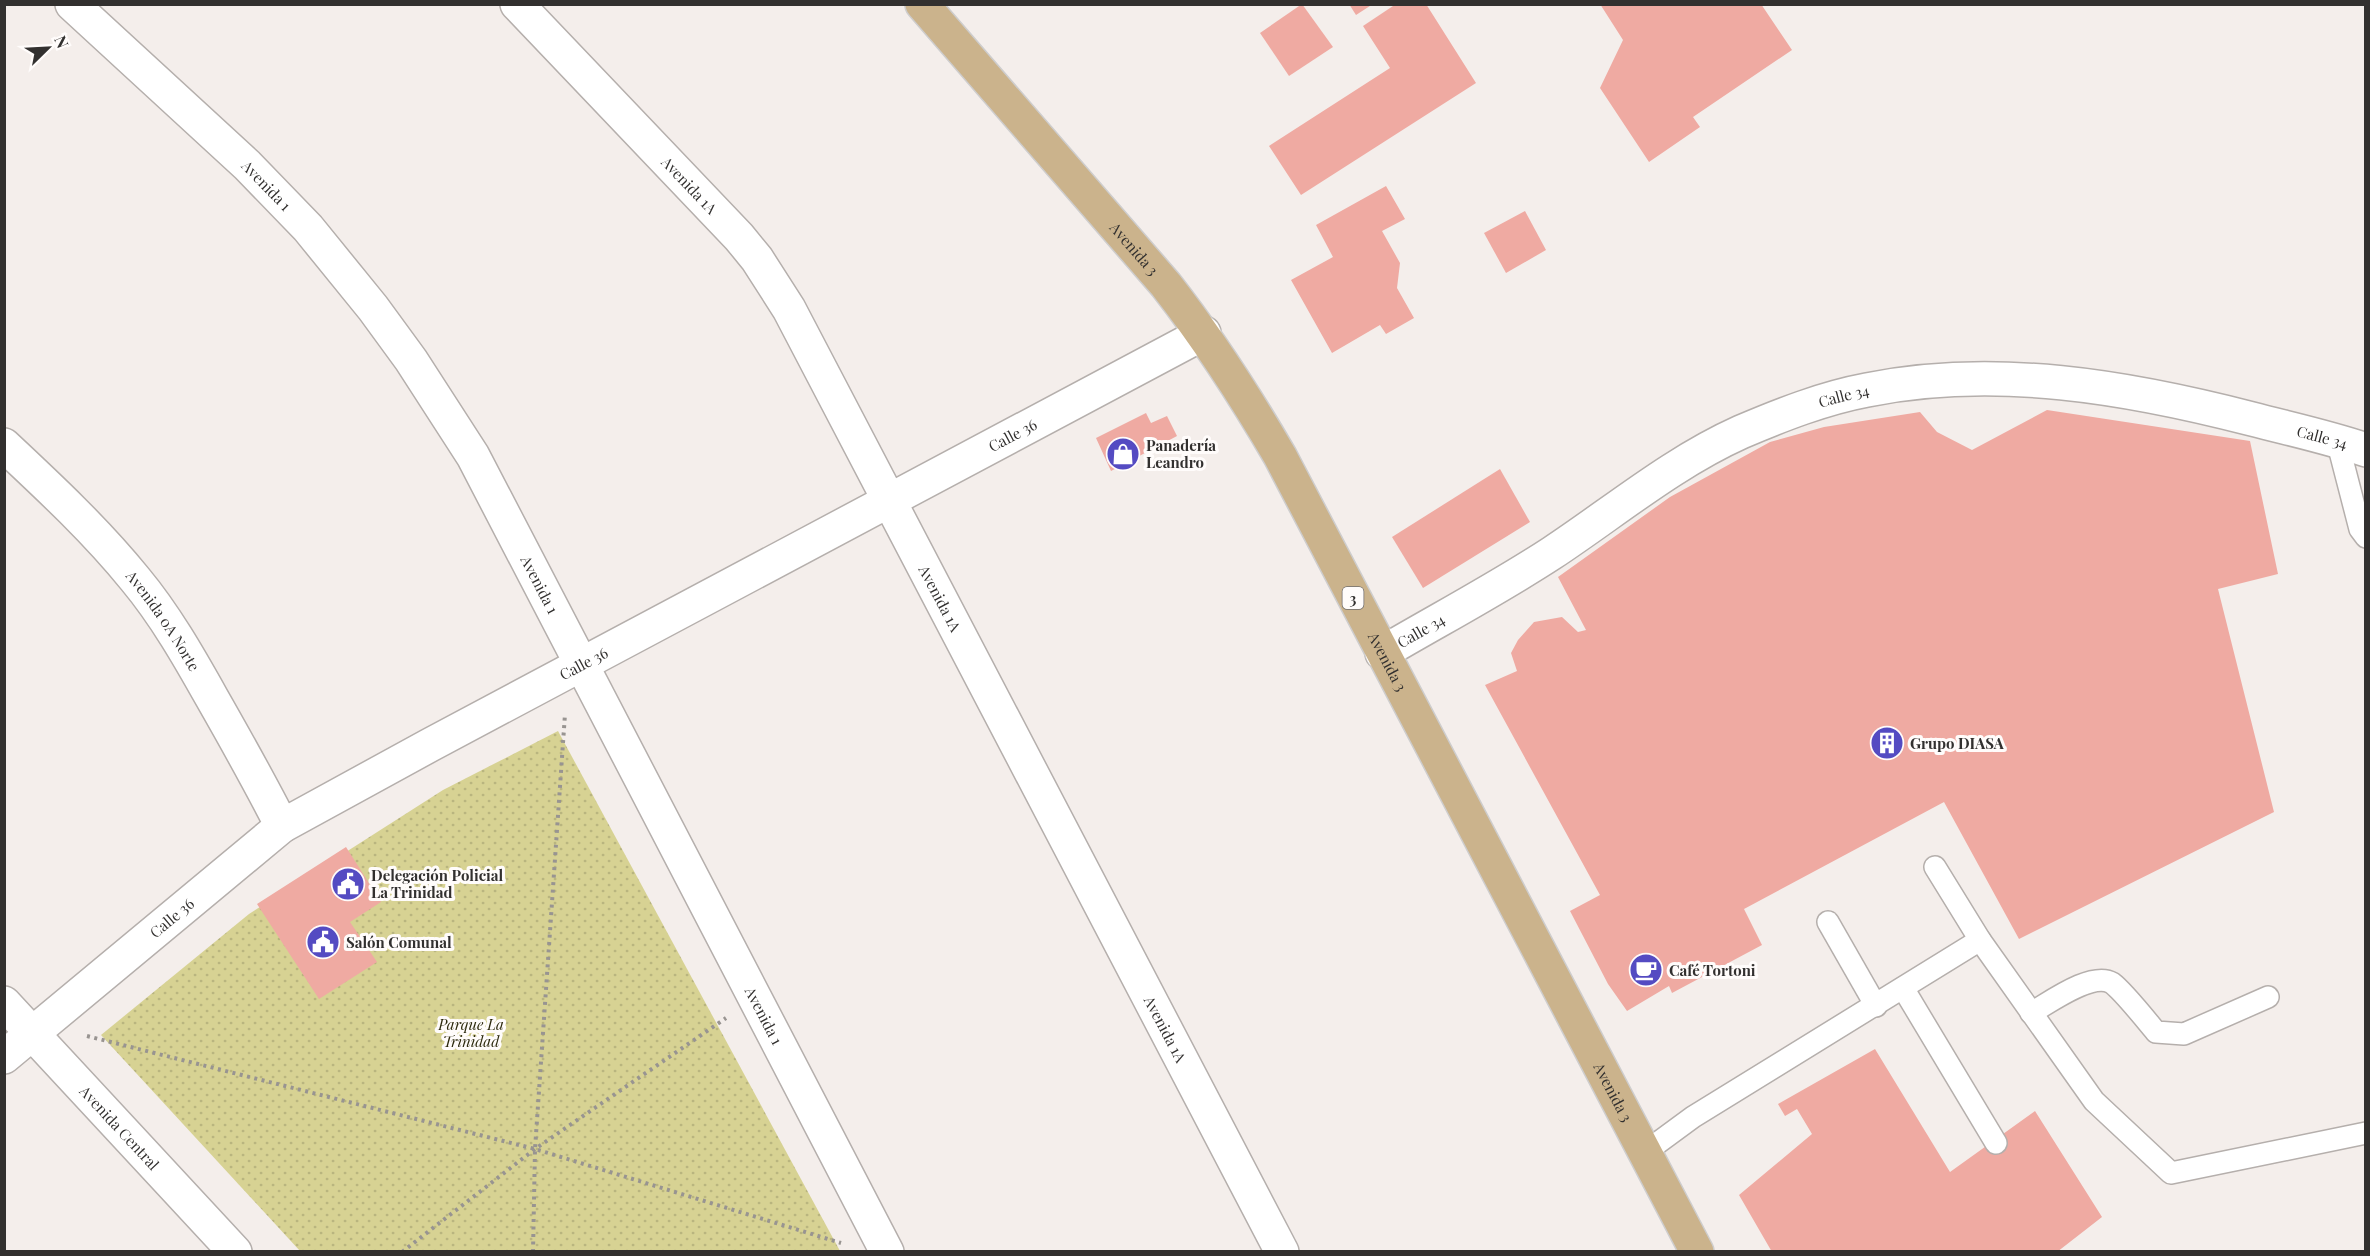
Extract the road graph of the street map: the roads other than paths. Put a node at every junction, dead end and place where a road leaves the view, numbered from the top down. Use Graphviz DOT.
graph roads {
  1 [pos="72,4"];
  2 [pos="517,4"];
  3 [pos="922,4"];
  4 [pos="1204,333"];
  5 [pos="4,445"];
  6 [pos="2351,445"];
  7 [pos="890,502"];
  8 [pos="2366,537"];
  9 [pos="1382,653"];
  10 [pos="581,664"];
  11 [pos="282,826"];
  12 [pos="1935,867"];
  13 [pos="1828,922"];
  14 [pos="1980,940"];
  15 [pos="1903,988"];
  16 [pos="2268,997"];
  17 [pos="4,1003"];
  18 [pos="1876,1006"];
  19 [pos="2031,1013"];
  20 [pos="33,1033"];
  21 [pos="4,1057"];
  22 [pos="2366,1133"];
  23 [pos="1996,1143"];
  24 [pos="1644,1153"];
  25 [pos="235,1251"];
  26 [pos="887,1251"];
  27 [pos="1282,1251"];
  28 [pos="1697,1251"];
  1 -- 10 [label="street, Avenida 1"];
  2 -- 7 [label="street, Avenida 1A"];
  3 -- 4 [label="main road, Avenida 3 / 3"];
  4 -- 7 [label="street, Calle 36"];
  4 -- 9 [label="main road, Avenida 3 / 3"];
  5 -- 11 [label="street, Avenida 0A Norte"];
  6 -- 8 [label="lane"];
  6 -- 9 [label="street, Calle 34"];
  7 -- 10 [label="street, Calle 36"];
  7 -- 27 [label="street, Avenida 1A"];
  9 -- 24 [label="main road, Avenida 3 / 3"];
  10 -- 11 [label="street, Calle 36"];
  10 -- 26 [label="street, Avenida 1"];
  11 -- 20 [label="street, Calle 36"];
  12 -- 14 [label="lane"];
  13 -- 18 [label="lane"];
  14 -- 15 [label="lane"];
  14 -- 19 [label="lane"];
  15 -- 18 [label="lane"];
  15 -- 23 [label="lane"];
  16 -- 19 [label="lane"];
  17 -- 20 [label="street, Avenida Central"];
  18 -- 24 [label="lane"];
  19 -- 22 [label="lane"];
  20 -- 21 [label="street, Calle 36"];
  20 -- 25 [label="street, Avenida Central"];
  24 -- 28 [label="main road, Avenida 3 / 3"];
}
